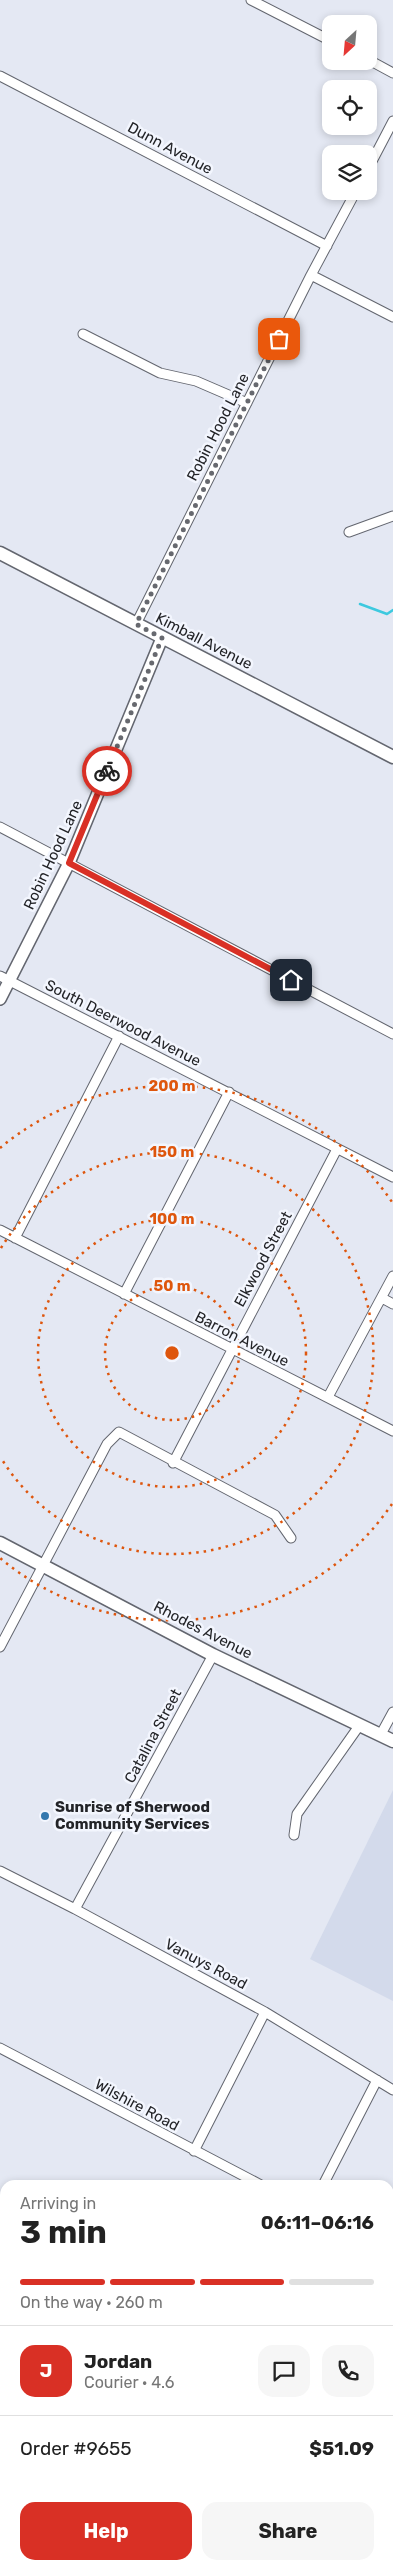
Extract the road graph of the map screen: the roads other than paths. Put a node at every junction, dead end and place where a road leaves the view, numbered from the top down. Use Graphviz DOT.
graph roads {
  1 [pos="252,0"];
  2 [pos="322,36"];
  3 [pos="378,65"];
  4 [pos="393,73"];
  5 [pos="0,76"];
  6 [pos="393,121"];
  7 [pos="377,152"];
  8 [pos="351,200"];
  9 [pos="327,246"];
  10 [pos="311,275"];
  11 [pos="393,317"];
  12 [pos="83,334"];
  13 [pos="246,403"];
  14 [pos="393,516"];
  15 [pos="349,532"];
  16 [pos="0,553"];
  17 [pos="136,624"];
  18 [pos="162,638"];
  19 [pos="393,757"];
  20 [pos="0,827"];
  21 [pos="69,863"];
  22 [pos="5,978"];
  23 [pos="0,999"];
  24 [pos="393,1034"];
  25 [pos="120,1036"];
  26 [pos="229,1092"];
  27 [pos="337,1149"];
  28 [pos="393,1177"];
  29 [pos="0,1230"];
  30 [pos="15,1238"];
  31 [pos="393,1276"];
  32 [pos="124,1294"];
  33 [pos="382,1298"];
  34 [pos="393,1304"];
  35 [pos="231,1350"];
  36 [pos="328,1397"];
  37 [pos="393,1431"];
  38 [pos="173,1463"];
  39 [pos="291,1538"];
  40 [pos="0,1542"];
  41 [pos="44,1565"];
  42 [pos="0,1647"];
  43 [pos="213,1654"];
  44 [pos="393,1712"];
  45 [pos="359,1726"];
  46 [pos="381,1734"];
  47 [pos="393,1741"];
  48 [pos="294,1835"];
  49 [pos="0,1871"];
  50 [pos="76,1909"];
  51 [pos="265,2012"];
  52 [pos="0,2048"];
  53 [pos="377,2080"];
  54 [pos="393,2090"];
  55 [pos="194,2151"];
  56 [pos="251,2180"];
  57 [pos="326,2180"];
  1 -- 2 [label="street"];
  3 -- 4 [label="street"];
  5 -- 9 [label="street, Dunn Avenue"];
  6 -- 7 [label="street"];
  8 -- 9 [label="street, Robin Hood Lane"];
  9 -- 10 [label="street, Robin Hood Lane"];
  10 -- 11 [label="street"];
  10 -- 13 [label="street, Robin Hood Lane"];
  12 -- 13 [label="street"];
  13 -- 17 [label="street, Robin Hood Lane"];
  14 -- 15 [label="street"];
  16 -- 17 [label="main road, Kimball Avenue"];
  17 -- 18 [label="main road, Kimball Avenue"];
  18 -- 19 [label="main road, Kimball Avenue"];
  18 -- 21 [label="street, Robin Hood Lane"];
  20 -- 21 [label="street"];
  21 -- 22 [label="street, Robin Hood Lane"];
  21 -- 24 [label="street"];
  22 -- 23 [label="street, Robin Hood Lane"];
  22 -- 25 [label="street, South Deerwood Avenue"];
  25 -- 26 [label="street, South Deerwood Avenue"];
  25 -- 30 [label="street"];
  26 -- 27 [label="street, South Deerwood Avenue"];
  26 -- 32 [label="street"];
  27 -- 28 [label="street, South Deerwood Avenue"];
  27 -- 35 [label="street, Elkwood Street"];
  29 -- 30 [label="street, Barron Avenue"];
  30 -- 32 [label="street, Barron Avenue"];
  31 -- 33 [label="street"];
  32 -- 35 [label="street, Barron Avenue"];
  33 -- 34 [label="street"];
  33 -- 36 [label="street"];
  35 -- 36 [label="street, Barron Avenue"];
  35 -- 38 [label="street, Elkwood Street"];
  36 -- 37 [label="street, Barron Avenue"];
  38 -- 39 [label="street"];
  38 -- 41 [label="street"];
  40 -- 41 [label="main road, Rhodes Avenue"];
  41 -- 42 [label="street"];
  41 -- 43 [label="main road, Rhodes Avenue"];
  43 -- 45 [label="main road, Rhodes Avenue"];
  43 -- 50 [label="street, Catalina Street"];
  44 -- 46 [label="street"];
  45 -- 46 [label="main road, Rhodes Avenue"];
  45 -- 48 [label="street"];
  46 -- 47 [label="main road, Rhodes Avenue"];
  49 -- 50 [label="street, Vanuys Road"];
  50 -- 51 [label="street, Vanuys Road"];
  51 -- 53 [label="street, Vanuys Road"];
  51 -- 55 [label="street"];
  52 -- 55 [label="street, Wilshire Road"];
  53 -- 54 [label="street, Vanuys Road"];
  53 -- 57 [label="street"];
  55 -- 56 [label="street, Wilshire Road"];
}
